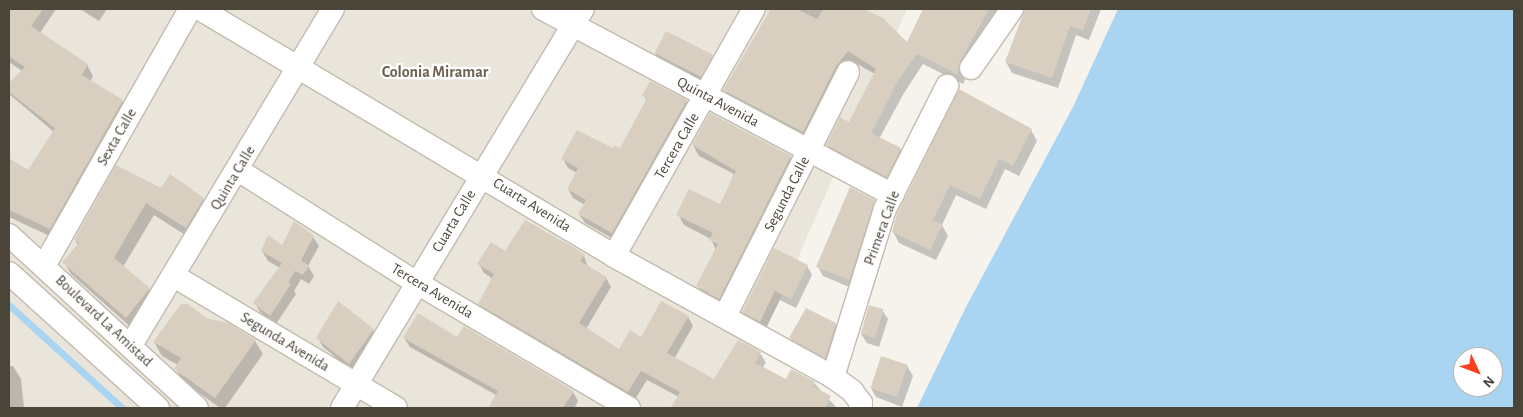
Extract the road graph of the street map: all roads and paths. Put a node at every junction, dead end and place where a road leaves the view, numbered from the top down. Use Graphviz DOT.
graph roads {
  1 [pos="190,9"];
  2 [pos="200,9"];
  3 [pos="333,9"];
  4 [pos="543,9"];
  5 [pos="754,9"];
  6 [pos="1012,9"];
  7 [pos="577,17"];
  8 [pos="297,67"];
  9 [pos="971,68"];
  10 [pos="848,72"];
  11 [pos="947,86"];
  12 [pos="706,96"];
  13 [pos="808,151"];
  14 [pos="238,170"];
  15 [pos="483,175"];
  16 [pos="893,195"];
  17 [pos="9,235"];
  18 [pos="614,256"];
  19 [pos="44,266"];
  20 [pos="9,273"];
  21 [pos="174,276"];
  22 [pos="417,283"];
  23 [pos="725,316"];
  24 [pos="131,345"];
  25 [pos="833,377"];
  26 [pos="356,384"];
  27 [pos="861,406"];
  28 [pos="158,408"];
  29 [pos="197,408"];
  30 [pos="342,408"];
  31 [pos="396,408"];
  32 [pos="629,408"];
  1 -- 19 [label="street, Sexta Calle"];
  2 -- 8 [label="street, Cuarta Avenida"];
  3 -- 8 [label="street, Quinta Calle"];
  4 -- 7 [label="street, Quinta Avenida"];
  5 -- 12 [label="street, Tercera Calle"];
  6 -- 9 [label="street"];
  7 -- 12 [label="street, Quinta Avenida"];
  7 -- 15 [label="street, Cuarta Calle"];
  8 -- 14 [label="street, Quinta Calle"];
  8 -- 15 [label="street, Cuarta Avenida"];
  10 -- 13 [label="street, Segunda Calle"];
  11 -- 16 [label="street, Primera Calle"];
  12 -- 13 [label="street, Quinta Avenida"];
  12 -- 18 [label="street, Tercera Calle"];
  13 -- 16 [label="street, Quinta Avenida"];
  13 -- 23 [label="street, Segunda Calle"];
  14 -- 21 [label="street, Quinta Calle"];
  14 -- 22 [label="street, Tercera Avenida"];
  15 -- 18 [label="street, Cuarta Avenida"];
  15 -- 22 [label="street, Cuarta Calle"];
  16 -- 25 [label="street, Primera Calle"];
  17 -- 19 [label="street, Boulevard La Amistad"];
  18 -- 23 [label="street, Cuarta Avenida"];
  19 -- 24 [label="street, Boulevard La Amistad"];
  20 -- 28 [label="street, Boulevard La Amistad"];
  21 -- 24 [label="street, Quinta Calle"];
  21 -- 26 [label="street, Segunda Avenida"];
  22 -- 26 [label="street, Cuarta Calle"];
  22 -- 32 [label="street, Tercera Avenida"];
  23 -- 25 [label="street, Cuarta Avenida"];
  24 -- 29 [label="street, Boulevard La Amistad"];
  25 -- 27 [label="street, Cuarta Avenida"];
  26 -- 30 [label="street, Cuarta Calle"];
  26 -- 31 [label="street, Segunda Avenida"];
}
